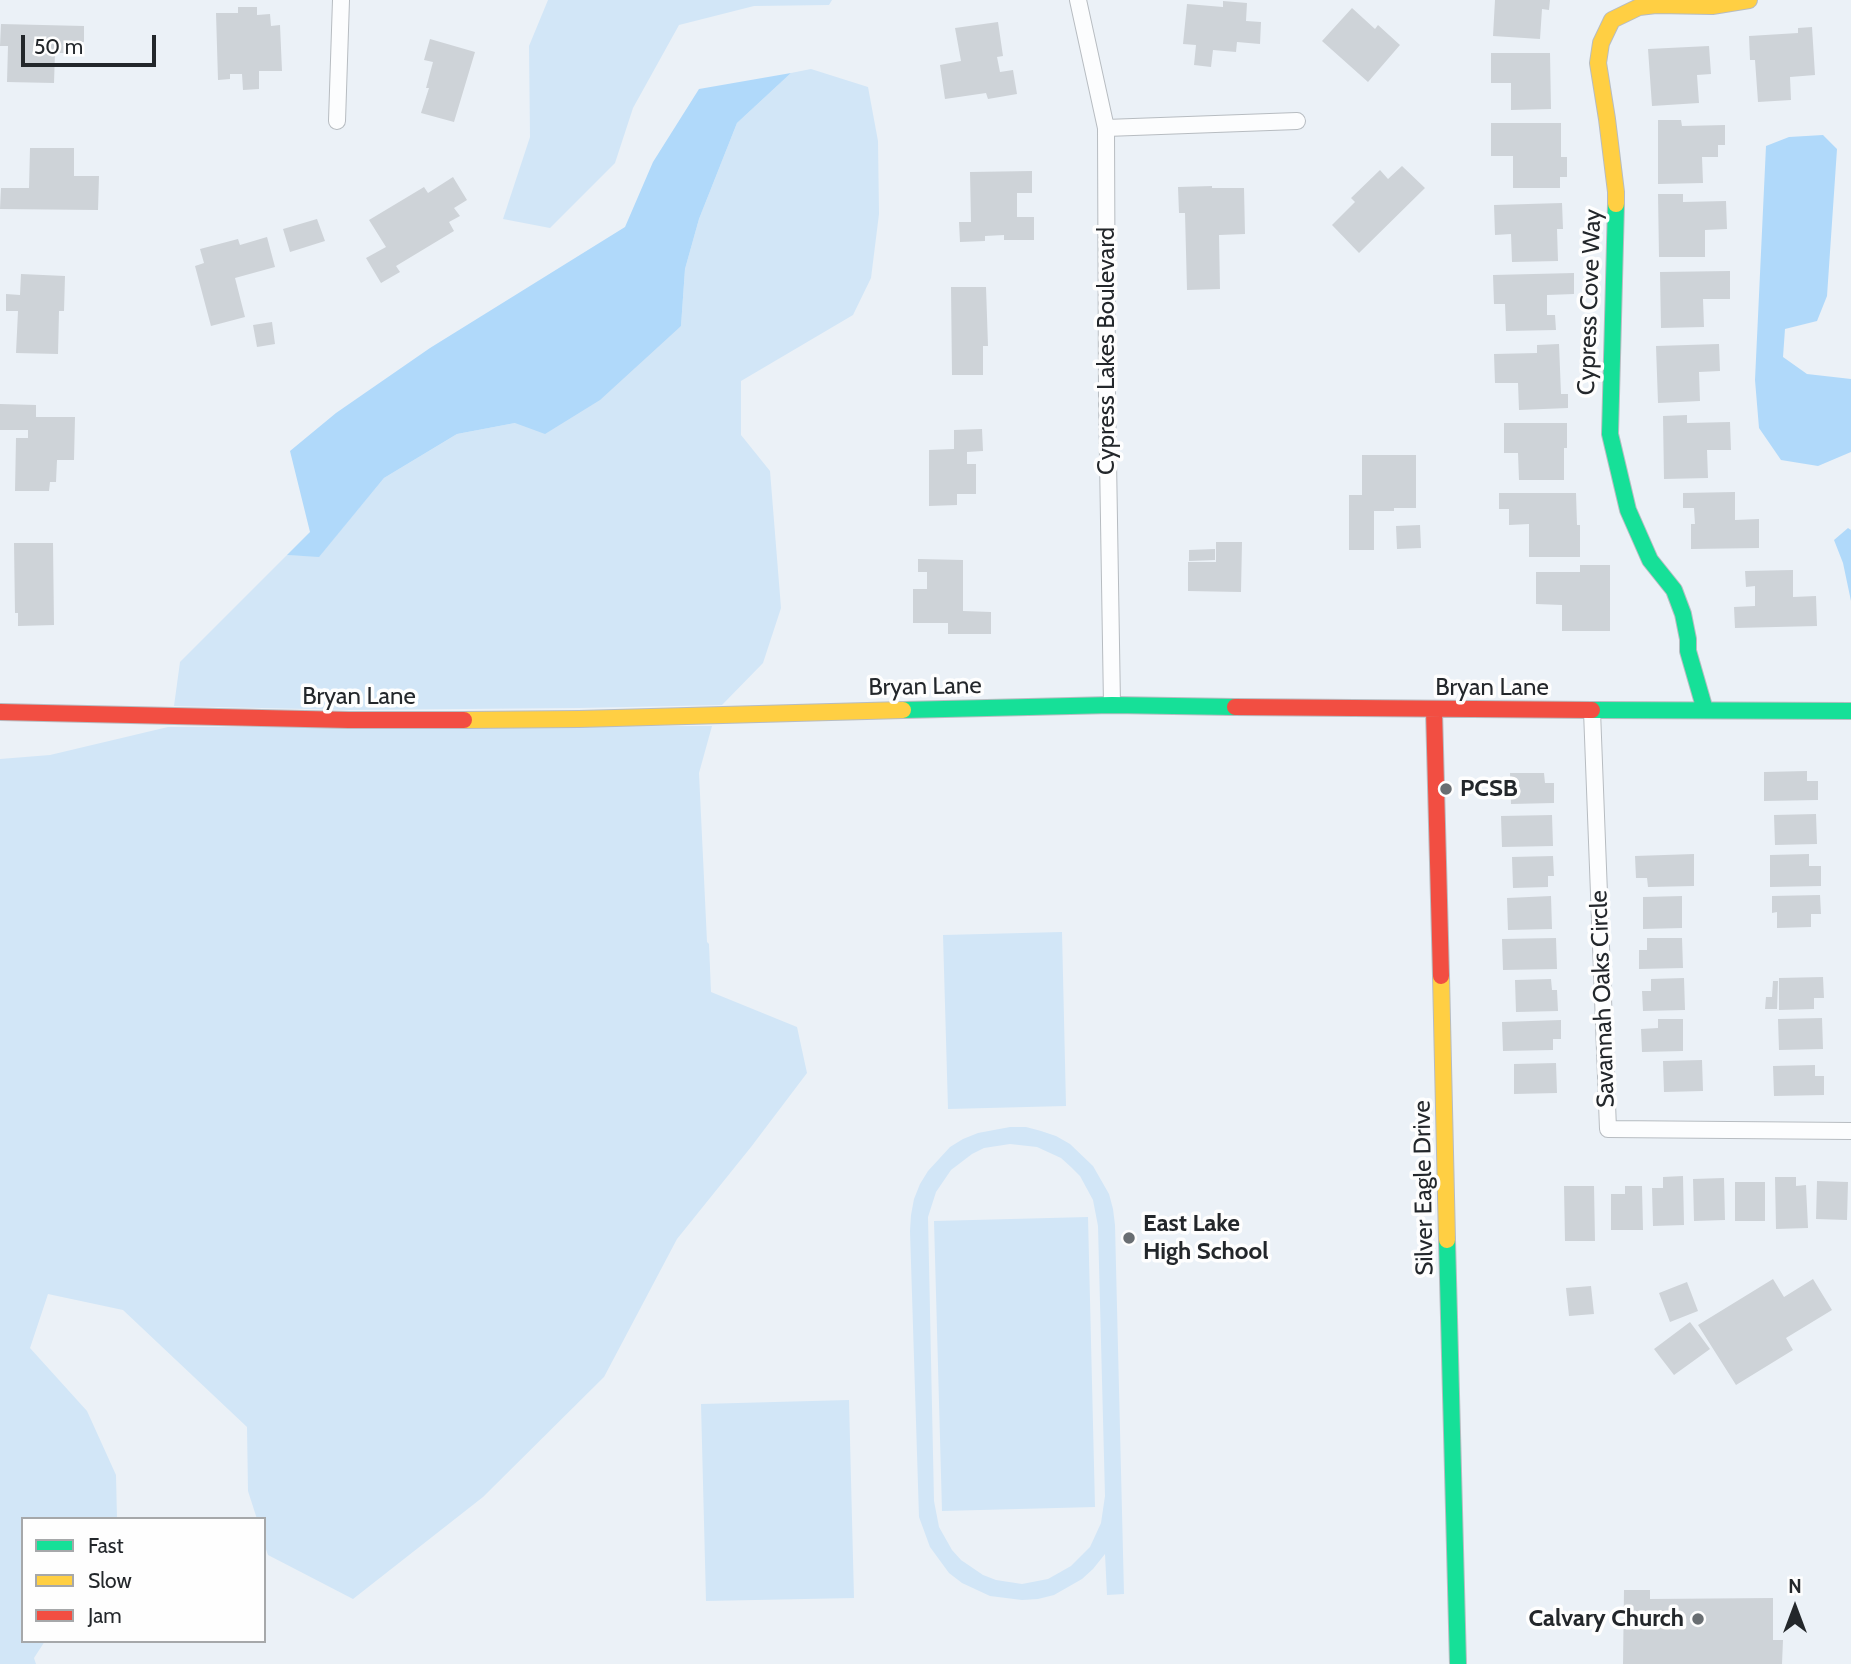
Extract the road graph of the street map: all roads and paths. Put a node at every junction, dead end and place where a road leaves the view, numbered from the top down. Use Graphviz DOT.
graph roads {
  1 [pos="341,0"];
  2 [pos="1078,0"];
  3 [pos="1749,0"];
  4 [pos="337,121"];
  5 [pos="1297,121"];
  6 [pos="1106,128"];
  7 [pos="1112,705"];
  8 [pos="1434,710"];
  9 [pos="1705,710"];
  10 [pos="1592,711"];
  11 [pos="1851,711"];
  12 [pos="0,712"];
  13 [pos="1851,1131"];
  14 [pos="1458,1664"];
  1 -- 4 [label="street"];
  2 -- 6 [label="street, Cypress Lakes Boulevard"];
  3 -- 9 [label="street, Cypress Cove Way"];
  5 -- 6 [label="street"];
  6 -- 7 [label="street, Cypress Lakes Boulevard"];
  7 -- 8 [label="street, Bryan Lane"];
  7 -- 12 [label="street, Bryan Lane"];
  8 -- 10 [label="street, Bryan Lane"];
  8 -- 14 [label="street, Silver Eagle Drive"];
  9 -- 10 [label="street, Bryan Lane"];
  9 -- 11 [label="street, Bryan Lane"];
  10 -- 13 [label="street, Savannah Oaks Circle"];
}
